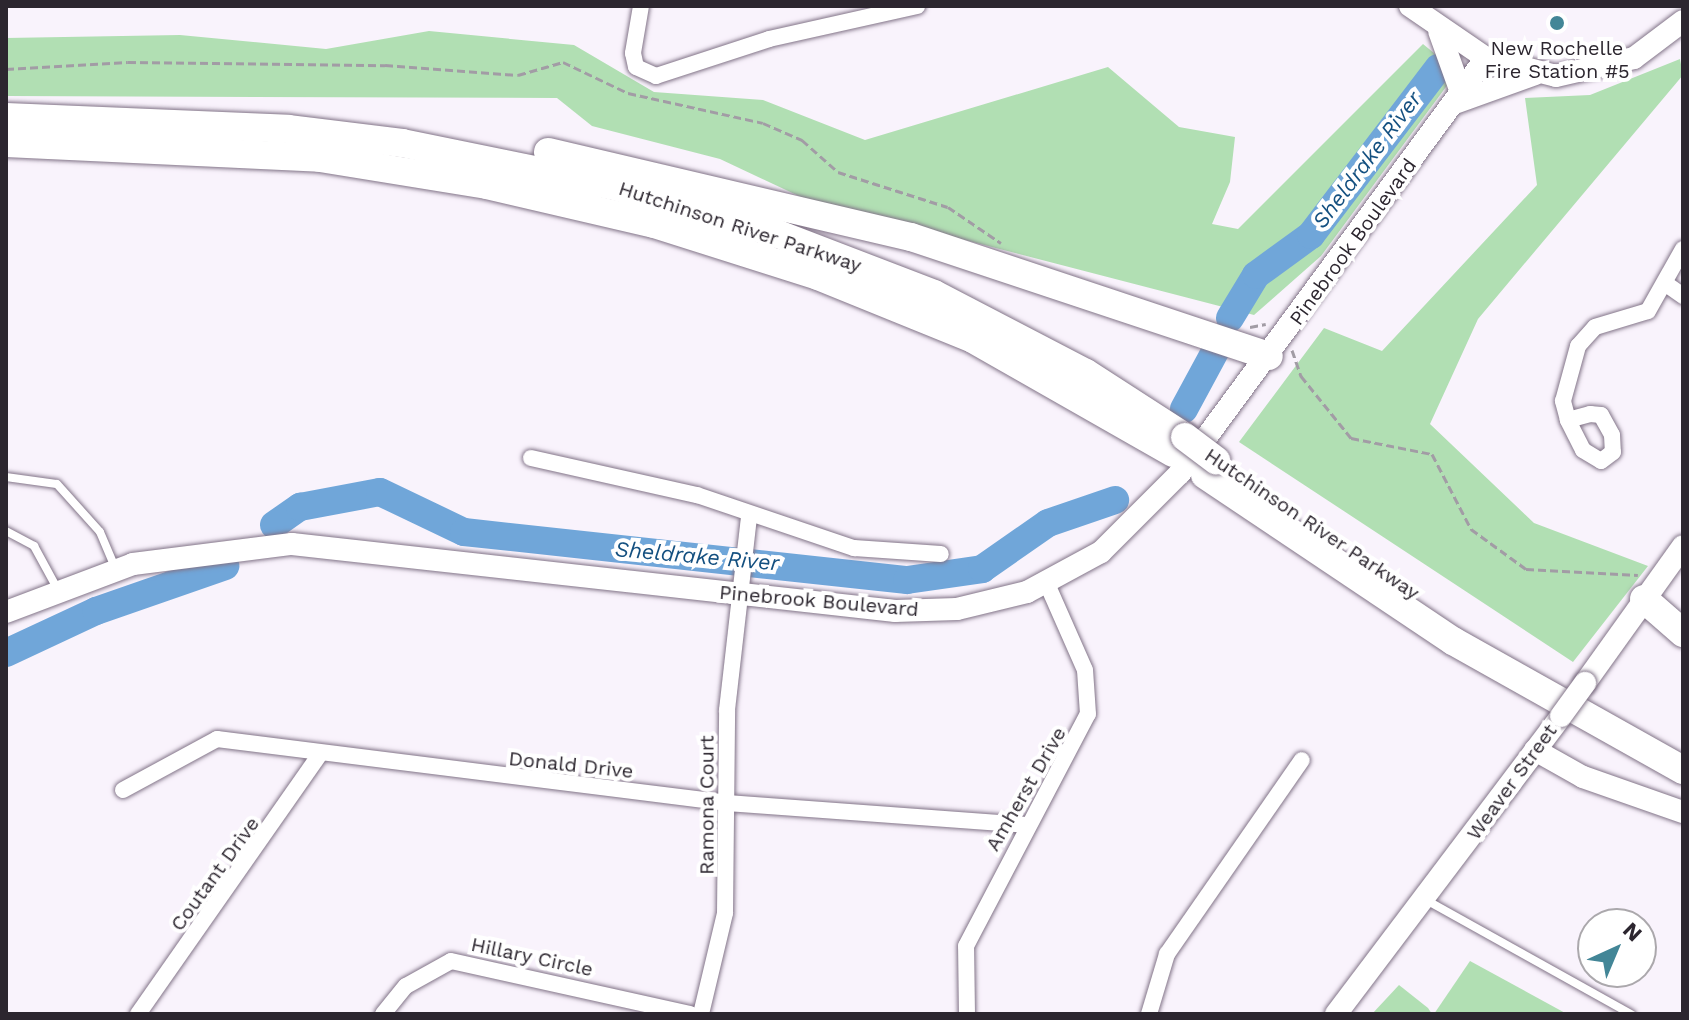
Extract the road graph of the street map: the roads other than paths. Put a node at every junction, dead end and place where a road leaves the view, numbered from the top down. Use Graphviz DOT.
graph roads {
  1 [pos="641,6"];
  2 [pos="917,6"];
  3 [pos="1410,6"];
  4 [pos="877,11"];
  5 [pos="1683,21"];
  6 [pos="1436,26"];
  7 [pos="1486,58"];
  8 [pos="1537,74"];
  9 [pos="1457,98"];
  10 [pos="6,117"];
  11 [pos="6,143"];
  12 [pos="402,143"];
  13 [pos="1683,249"];
  14 [pos="1666,284"];
  15 [pos="1683,296"];
  16 [pos="1269,356"];
  17 [pos="1568,420"];
  18 [pos="1179,445"];
  19 [pos="531,458"];
  20 [pos="1211,467"];
  21 [pos="6,477"];
  22 [pos="749,516"];
  23 [pos="6,531"];
  24 [pos="1683,546"];
  25 [pos="941,554"];
  26 [pos="115,569"];
  27 [pos="1047,584"];
  28 [pos="58,590"];
  29 [pos="739,594"];
  30 [pos="1644,599"];
  31 [pos="6,612"];
  32 [pos="1683,633"];
  33 [pos="1683,748"];
  34 [pos="1535,750"];
  35 [pos="320,754"];
  36 [pos="1302,760"];
  37 [pos="1683,770"];
  38 [pos="123,790"];
  39 [pos="728,803"];
  40 [pos="1683,812"];
  41 [pos="1028,825"];
  42 [pos="1425,899"];
  43 [pos="138,1014"];
  44 [pos="383,1014"];
  45 [pos="690,1014"];
  46 [pos="701,1014"];
  47 [pos="967,1014"];
  48 [pos="1149,1014"];
  49 [pos="1336,1014"];
  50 [pos="1631,1014"];
  1 -- 4 [label="street"];
  2 -- 4 [label="street"];
  3 -- 6 [label="street"];
  5 -- 8 [label="street"];
  6 -- 7 [label="street"];
  6 -- 9 [label="street"];
  7 -- 8 [label="street"];
  7 -- 9 [label="street, Pinebrook Boulevard"];
  8 -- 9 [label="street"];
  9 -- 16 [label="street, Pinebrook Boulevard"];
  10 -- 12 [label="highway, Hutchinson River Parkway"];
  11 -- 18 [label="highway, Hutchinson River Parkway"];
  12 -- 16 [label="highway"];
  12 -- 18 [label="highway, Hutchinson River Parkway"];
  13 -- 14 [label="street"];
  14 -- 15 [label="street"];
  14 -- 17 [label="street"];
  16 -- 27 [label="street, Pinebrook Boulevard"];
  18 -- 20 [label="highway, Hutchinson River Parkway"];
  19 -- 22 [label="street"];
  20 -- 33 [label="highway, Hutchinson River Parkway"];
  20 -- 37 [label="highway, Hutchinson River Parkway"];
  21 -- 26 [label="lane"];
  22 -- 25 [label="street"];
  22 -- 29 [label="street, Ramona Court"];
  23 -- 28 [label="lane"];
  24 -- 30 [label="street, Weaver Street"];
  26 -- 28 [label="street, Pinebrook Boulevard"];
  26 -- 29 [label="street, Pinebrook Boulevard"];
  27 -- 29 [label="street, Pinebrook Boulevard"];
  27 -- 41 [label="street, Amherst Drive"];
  28 -- 31 [label="street, Pinebrook Boulevard"];
  29 -- 39 [label="street, Ramona Court"];
  30 -- 32 [label="highway"];
  30 -- 34 [label="street, Weaver Street, bridge"];
  34 -- 40 [label="street"];
  34 -- 42 [label="street, Weaver Street"];
  35 -- 38 [label="street, Donald Drive"];
  35 -- 39 [label="street, Donald Drive"];
  35 -- 43 [label="street, Coutant Drive"];
  36 -- 48 [label="street"];
  39 -- 41 [label="street, Donald Drive"];
  39 -- 46 [label="street, Ramona Court"];
  41 -- 47 [label="street, Amherst Drive"];
  42 -- 49 [label="street, Weaver Street"];
  42 -- 50 [label="lane"];
  44 -- 45 [label="street, Hillary Circle"];
}
